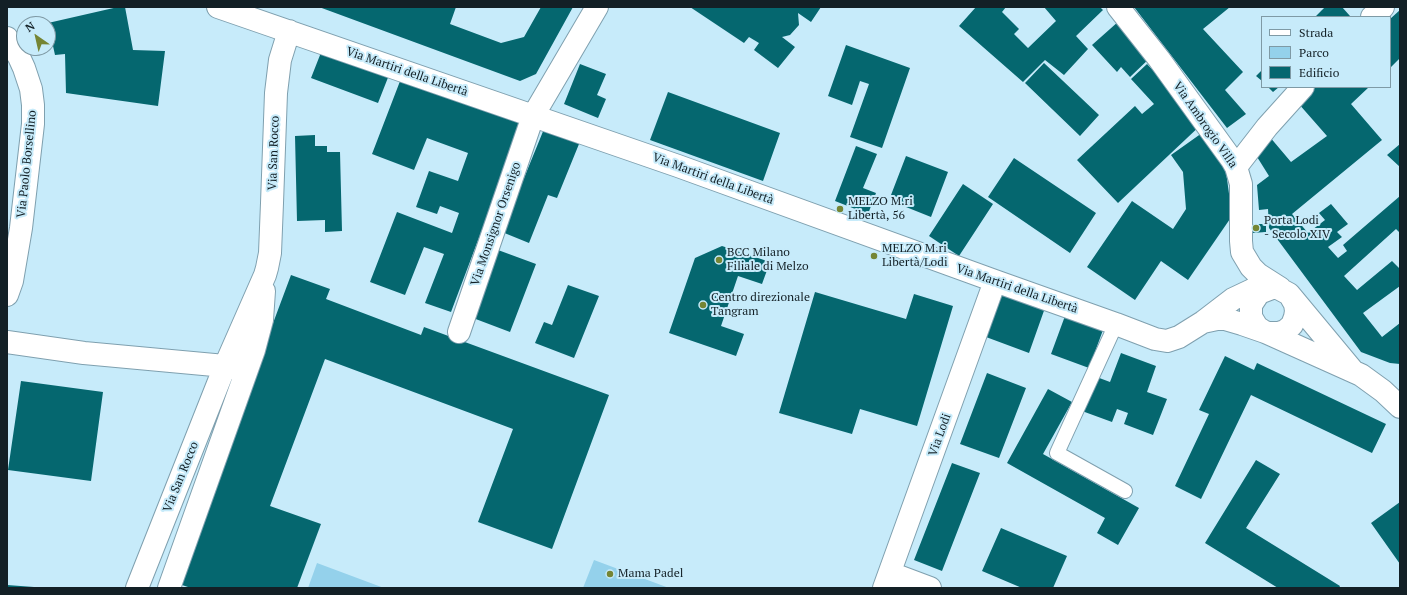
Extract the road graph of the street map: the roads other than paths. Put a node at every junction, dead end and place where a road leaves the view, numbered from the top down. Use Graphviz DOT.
graph roads {
  1 [pos="218,7"];
  2 [pos="597,7"];
  3 [pos="1118,7"];
  4 [pos="1383,7"];
  5 [pos="1373,16"];
  6 [pos="289,31"];
  7 [pos="7,38"];
  8 [pos="1302,88"];
  9 [pos="533,116"];
  10 [pos="1236,167"];
  11 [pos="265,276"];
  12 [pos="995,281"];
  13 [pos="1287,293"];
  14 [pos="7,295"];
  15 [pos="1203,322"];
  16 [pos="1116,324"];
  17 [pos="460,332"];
  18 [pos="1264,332"];
  19 [pos="7,342"];
  20 [pos="225,366"];
  21 [pos="1353,371"];
  22 [pos="246,374"];
  23 [pos="1400,407"];
  24 [pos="1125,490"];
  25 [pos="887,580"];
  26 [pos="138,588"];
  27 [pos="169,588"];
  28 [pos="930,588"];
  1 -- 6 [label="street, Via Martiri della Libertà"];
  2 -- 9 [label="street, Via Monsignor Orsenigo"];
  3 -- 10 [label="street, Via Ambrogio Villa"];
  4 -- 5 [label="street"];
  6 -- 9 [label="street, Via Martiri della Libertà"];
  6 -- 11 [label="street, Via San Rocco"];
  7 -- 14 [label="street, Via Paolo Borsellino"];
  8 -- 10 [label="street"];
  9 -- 12 [label="street, Via Martiri della Libertà"];
  9 -- 17 [label="street, Via Monsignor Orsenigo"];
  10 -- 13 [label="street, Via Ambrogio Villa"];
  11 -- 20 [label="street, Via San Rocco"];
  11 -- 22 [label="street, Via San Rocco"];
  12 -- 16 [label="street, Via Martiri della Libertà"];
  12 -- 25 [label="street, Via Lodi"];
  13 -- 15 [label="street, Via Martiri della Libertà"];
  13 -- 18 [label="street"];
  13 -- 18 [label="street"];
  13 -- 21 [label="street, Via Ambrogio Villa"];
  15 -- 16 [label="street, Via Martiri della Libertà"];
  15 -- 18 [label="street"];
  16 -- 24 [label="lane"];
  18 -- 21 [label="street"];
  19 -- 20 [label="street"];
  20 -- 22 [label="street"];
  20 -- 26 [label="street, Via San Rocco"];
  21 -- 23 [label="street"];
  22 -- 27 [label="street, Via San Rocco"];
  25 -- 28 [label="street"];
}
